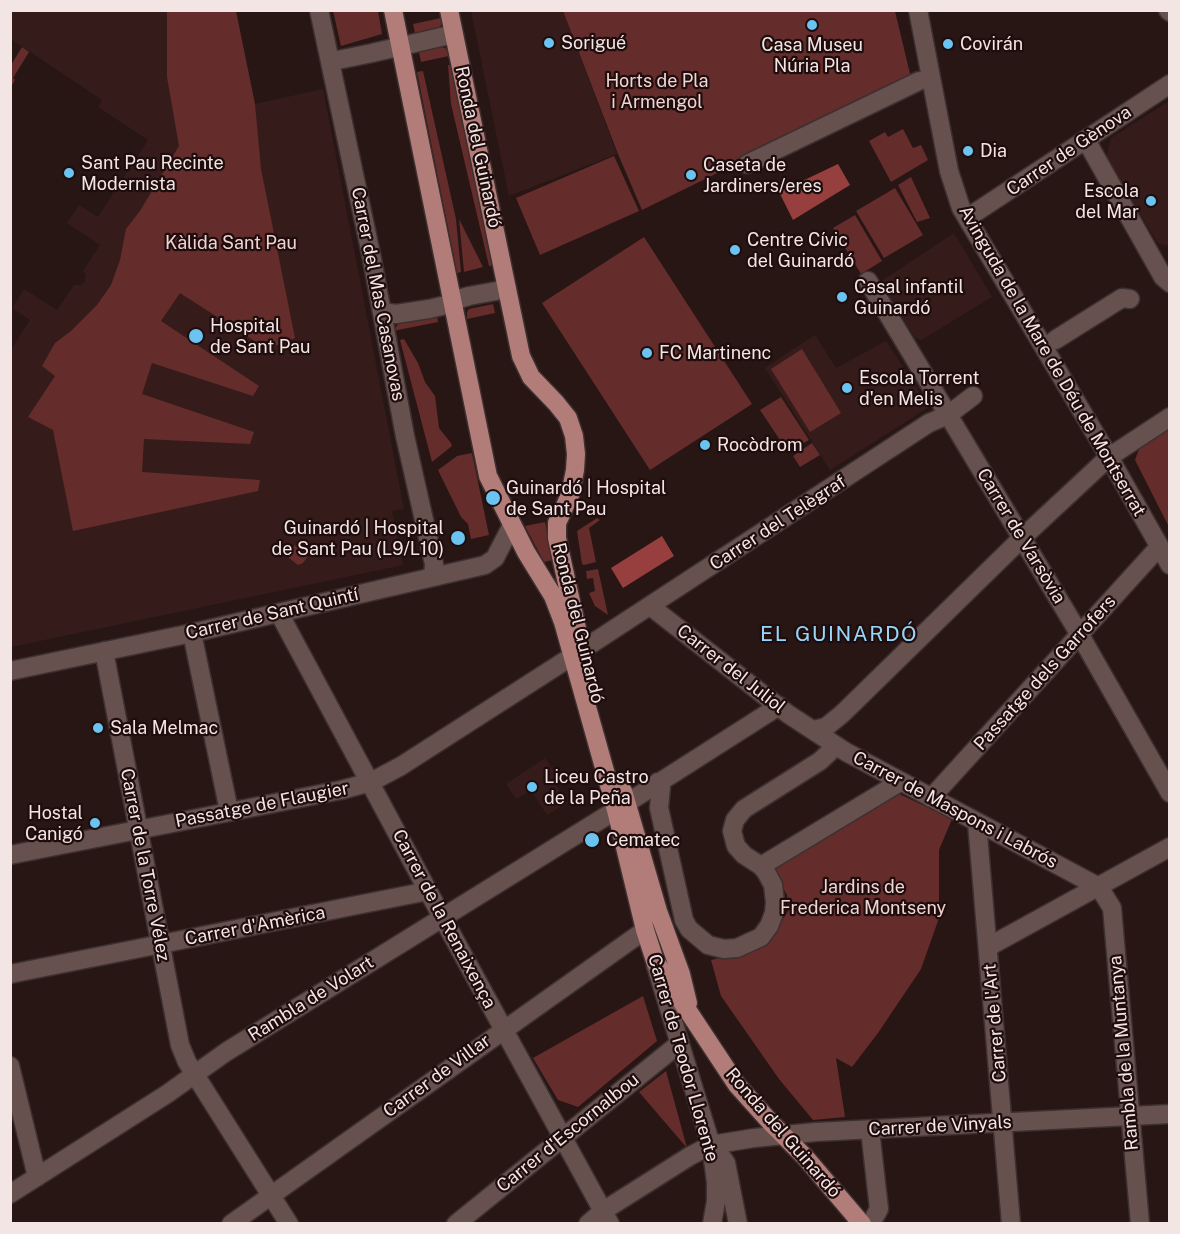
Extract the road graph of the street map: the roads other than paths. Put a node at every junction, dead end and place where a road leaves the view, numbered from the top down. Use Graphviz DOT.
graph roads {
  1 [pos="319,10"];
  2 [pos="393,10"];
  3 [pos="449,10"];
  4 [pos="918,10"];
  5 [pos="454,34"];
  6 [pos="401,46"];
  7 [pos="330,60"];
  8 [pos="919,81"];
  9 [pos="1170,84"];
  10 [pos="1086,140"];
  11 [pos="747,164"];
  12 [pos="967,218"];
  13 [pos="868,281"];
  14 [pos="1161,282"];
  15 [pos="507,290"];
  16 [pos="1130,299"];
  17 [pos="452,301"];
  18 [pos="382,312"];
  19 [pos="1055,340"];
  20 [pos="973,396"];
  21 [pos="948,415"];
  22 [pos="1170,417"];
  23 [pos="1109,457"];
  24 [pos="512,525"];
  25 [pos="1022,538"];
  26 [pos="1159,547"];
  27 [pos="1170,565"];
  28 [pos="433,577"];
  29 [pos="650,606"];
  30 [pos="279,613"];
  31 [pos="192,633"];
  32 [pos="1080,635"];
  33 [pos="104,651"];
  34 [pos="578,652"];
  35 [pos="10,671"];
  36 [pos="779,706"];
  37 [pos="813,730"];
  38 [pos="836,746"];
  39 [pos="371,782"];
  40 [pos="658,782"];
  41 [pos="900,782"];
  42 [pos="1170,793"];
  43 [pos="931,798"];
  44 [pos="621,807"];
  45 [pos="229,811"];
  46 [pos="977,824"];
  47 [pos="138,830"];
  48 [pos="1170,847"];
  49 [pos="10,855"];
  50 [pos="760,866"];
  51 [pos="1099,886"];
  52 [pos="428,891"];
  53 [pos="442,918"];
  54 [pos="645,930"];
  55 [pos="161,944"];
  56 [pos="988,947"];
  57 [pos="655,961"];
  58 [pos="10,974"];
  59 [pos="689,1010"];
  60 [pos="503,1029"];
  61 [pos="680,1043"];
  62 [pos="10,1066"];
  63 [pos="196,1074"];
  64 [pos="14,1099"];
  65 [pos="1170,1114"];
  66 [pos="1130,1118"];
  67 [pos="1003,1123"];
  68 [pos="870,1130"];
  69 [pos="784,1135"];
  70 [pos="562,1137"];
  71 [pos="711,1145"];
  72 [pos="37,1177"];
  73 [pos="10,1194"];
  74 [pos="271,1195"];
  75 [pos="607,1217"];
  76 [pos="869,1220"];
  77 [pos="231,1224"];
  78 [pos="289,1224"];
  79 [pos="456,1224"];
  80 [pos="588,1224"];
  81 [pos="712,1224"];
  82 [pos="738,1224"];
  83 [pos="1011,1224"];
  84 [pos="1140,1224"];
  1 -- 7 [label="street, Carrer del Mas Casanovas"];
  2 -- 6 [label="main road, Ronda del Guinardó"];
  3 -- 5 [label="main road, Ronda del Guinardó"];
  4 -- 12 [label="street, Avinguda de la Mare de Déu de Montserrat"];
  5 -- 6 [label="street"];
  5 -- 15 [label="main road, Ronda del Guinardó"];
  6 -- 7 [label="street"];
  6 -- 17 [label="main road, Ronda del Guinardó"];
  7 -- 18 [label="street, Carrer del Mas Casanovas"];
  8 -- 11 [label="street"];
  9 -- 10 [label="street, Carrer de Gènova"];
  10 -- 12 [label="street, Carrer de Gènova"];
  10 -- 14 [label="street"];
  12 -- 23 [label="street, Avinguda de la Mare de Déu de Montserrat"];
  13 -- 21 [label="street, Carrer de Varsòvia"];
  15 -- 17 [label="street"];
  15 -- 34 [label="main road, Ronda del Guinardó"];
  16 -- 19 [label="street"];
  17 -- 18 [label="street"];
  17 -- 24 [label="main road, Ronda del Guinardó"];
  18 -- 28 [label="street, Carrer del Mas Casanovas"];
  20 -- 21 [label="street, Carrer del Telègraf"];
  21 -- 25 [label="street, Carrer de Varsòvia"];
  21 -- 29 [label="street, Carrer del Telègraf"];
  22 -- 23 [label="street"];
  23 -- 25 [label="street"];
  23 -- 26 [label="street, Avinguda de la Mare de Déu de Montserrat"];
  24 -- 28 [label="street, Carrer de Sant Quintí"];
  24 -- 34 [label="main road, Ronda del Guinardó"];
  25 -- 32 [label="street, Carrer de Varsòvia"];
  25 -- 37 [label="street"];
  26 -- 27 [label="street, Avinguda de la Mare de Déu de Montserrat"];
  26 -- 32 [label="street, Passatge dels Garrofers"];
  28 -- 30 [label="street, Carrer de Sant Quintí"];
  29 -- 34 [label="street, Carrer del Telègraf"];
  29 -- 36 [label="street, Carrer del Juliol"];
  30 -- 31 [label="street, Carrer de Sant Quintí"];
  30 -- 39 [label="street, Carrer de la Renaixença"];
  31 -- 33 [label="street, Carrer de Sant Quintí"];
  31 -- 45 [label="street"];
  32 -- 42 [label="street, Carrer de Varsòvia"];
  32 -- 43 [label="street, Passatge dels Garrofers"];
  33 -- 35 [label="street, Carrer de Sant Quintí"];
  33 -- 47 [label="street, Carrer de la Torre Vélez"];
  34 -- 39 [label="street, Carrer del Telègraf"];
  34 -- 44 [label="main road, Ronda del Guinardó"];
  36 -- 37 [label="street, Carrer del Juliol"];
  36 -- 40 [label="street, Rambla de Volart"];
  37 -- 38 [label="street, Carrer de Maspons i Labrós"];
  38 -- 41 [label="street, Carrer de Maspons i Labrós"];
  38 -- 50 [label="street"];
  39 -- 45 [label="street, Passatge de Flaugier"];
  39 -- 52 [label="street, Carrer de la Renaixença"];
  40 -- 44 [label="street, Rambla de Volart"];
  40 -- 50 [label="street"];
  41 -- 43 [label="street, Carrer de Maspons i Labrós"];
  41 -- 50 [label="street"];
  43 -- 46 [label="street, Carrer de Maspons i Labrós"];
  44 -- 53 [label="street, Rambla de Volart"];
  44 -- 54 [label="main road, Ronda del Guinardó"];
  44 -- 59 [label="main road, Ronda del Guinardó"];
  45 -- 47 [label="street, Passatge de Flaugier"];
  46 -- 51 [label="street, Carrer de Maspons i Labrós"];
  46 -- 56 [label="street, Carrer de l'Art"];
  47 -- 49 [label="street, Passatge de Flaugier"];
  47 -- 55 [label="street, Carrer de la Torre Vélez"];
  48 -- 51 [label="street"];
  51 -- 56 [label="street"];
  51 -- 66 [label="street, Rambla de la Muntanya"];
  52 -- 53 [label="street, Carrer de la Renaixença"];
  52 -- 55 [label="street, Carrer d'Amèrica"];
  53 -- 60 [label="street, Carrer de la Renaixença"];
  53 -- 63 [label="street, Rambla de Volart"];
  54 -- 57 [label="main road, Carrer de Teodor Llorente"];
  54 -- 60 [label="street, Carrer de Villar"];
  55 -- 58 [label="street, Carrer d'Amèrica"];
  55 -- 63 [label="street, Carrer de la Torre Vélez"];
  56 -- 67 [label="street, Carrer de l'Art"];
  57 -- 59 [label="main road, Ronda del Guinardó"];
  57 -- 61 [label="street, Carrer de Teodor Llorente"];
  59 -- 69 [label="main road, Ronda del Guinardó"];
  60 -- 70 [label="street, Carrer de la Renaixença"];
  60 -- 74 [label="street, Carrer de Villar"];
  61 -- 70 [label="street, Carrer d'Escornalbou"];
  61 -- 71 [label="street, Carrer de Teodor Llorente"];
  62 -- 64 [label="street"];
  63 -- 72 [label="street, Rambla de Volart"];
  63 -- 74 [label="street, Carrer de la Torre Vélez"];
  64 -- 72 [label="street"];
  65 -- 66 [label="street, Carrer de Vinyals"];
  66 -- 67 [label="street, Carrer de Vinyals"];
  66 -- 84 [label="street, Rambla de la Muntanya"];
  67 -- 68 [label="street, Carrer de Vinyals"];
  67 -- 83 [label="street, Carrer de l'Art"];
  68 -- 69 [label="street, Carrer de Vinyals"];
  68 -- 76 [label="street"];
  69 -- 71 [label="street, Carrer de Vinyals"];
  69 -- 76 [label="main road, Ronda del Guinardó"];
  70 -- 75 [label="street, Carrer de la Renaixença"];
  70 -- 79 [label="street, Carrer d'Escornalbou"];
  71 -- 75 [label="street"];
  71 -- 81 [label="street, Carrer de Teodor Llorente"];
  71 -- 82 [label="street"];
  72 -- 73 [label="street, Rambla de Volart"];
  74 -- 77 [label="street, Carrer de Villar"];
  74 -- 78 [label="street, Carrer de la Torre Vélez"];
  75 -- 80 [label="street"];
}
